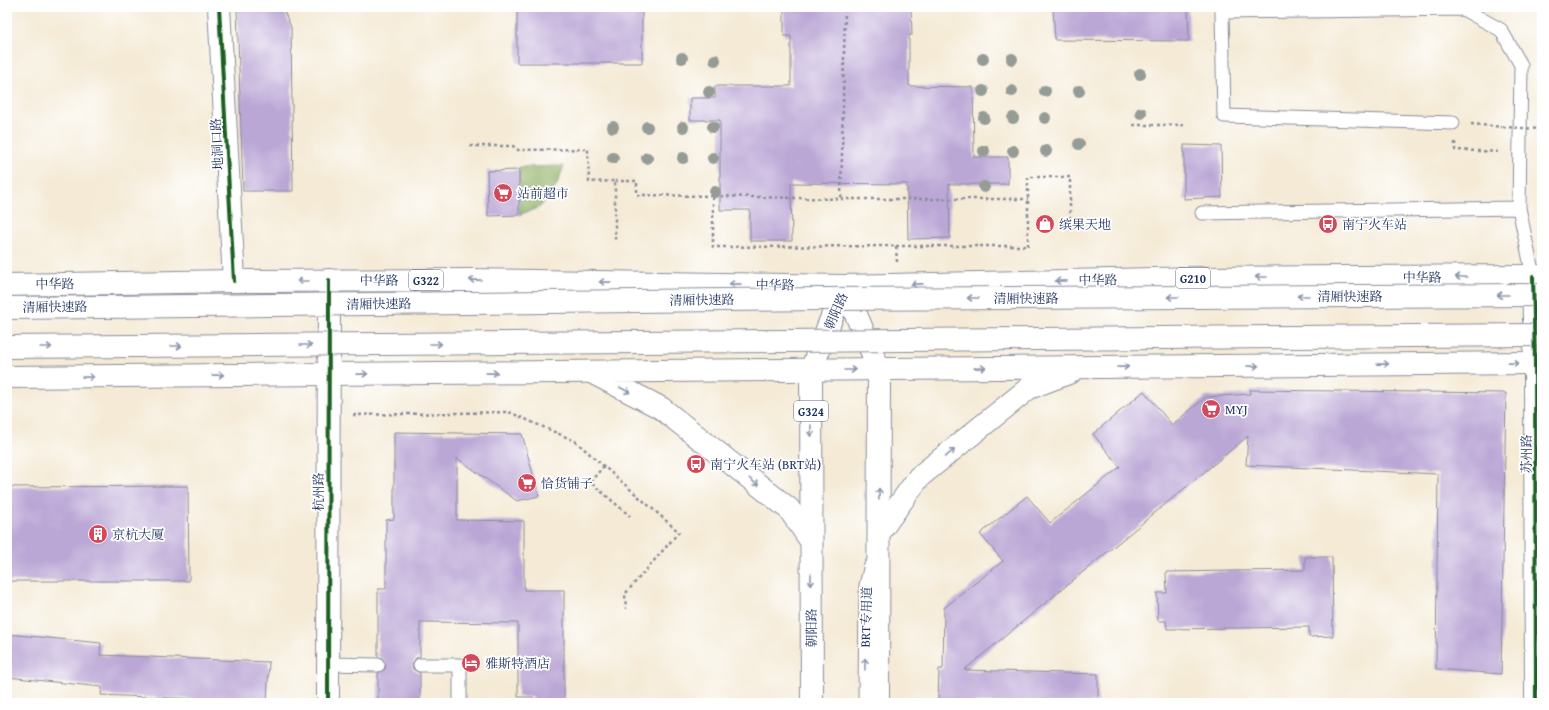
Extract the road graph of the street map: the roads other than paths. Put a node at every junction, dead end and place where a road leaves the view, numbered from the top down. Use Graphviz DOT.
graph roads {
  1 [pos="219,7"];
  2 [pos="1453,8"];
  3 [pos="1453,123"];
  4 [pos="1519,208"];
  5 [pos="1202,213"];
  6 [pos="328,280"];
  7 [pos="234,281"];
  8 [pos="1539,283"];
  9 [pos="7,285"];
  10 [pos="844,286"];
  11 [pos="7,308"];
  12 [pos="1542,335"];
  13 [pos="7,347"];
  14 [pos="1540,364"];
  15 [pos="1084,367"];
  16 [pos="879,369"];
  17 [pos="811,370"];
  18 [pos="590,372"];
  19 [pos="329,374"];
  20 [pos="7,377"];
  21 [pos="1539,454"];
  22 [pos="879,533"];
  23 [pos="811,541"];
  24 [pos="328,664"];
  25 [pos="378,665"];
  26 [pos="420,665"];
  27 [pos="328,703"];
  28 [pos="460,703"];
  29 [pos="812,703"];
  30 [pos="864,703"];
  31 [pos="878,703"];
  32 [pos="1536,703"];
  1 -- 7 [label="main road, 地洞口路"];
  2 -- 3 [label="lane"];
  2 -- 4 [label="lane"];
  4 -- 5 [label="lane"];
  4 -- 8 [label="lane"];
  6 -- 7 [label="main road, 中华路 / G322, one-way"];
  10 -- 6 [label="main road, 中华路 / G322, one-way"];
  6 -- 19 [label="main road, 杭州路"];
  7 -- 9 [label="main road, 中华路 / G322"];
  8 -- 10 [label="main road, 中华路 / G210, one-way"];
  8 -- 11 [label="main road, 清厢快速路, one-way, bridge"];
  8 -- 14 [label="main road, 苏州路"];
  10 -- 16 [label="main road, 朝阳路"];
  10 -- 17 [label="main road, 朝阳路 / G324"];
  13 -- 12 [label="main road, one-way, bridge"];
  15 -- 14 [label="main road, one-way"];
  14 -- 21 [label="main road, 苏州路"];
  16 -- 15 [label="main road, one-way"];
  22 -- 15 [label="main road, one-way"];
  17 -- 16 [label="main road, one-way"];
  22 -- 16 [label="main road, 朝阳路, one-way"];
  17 -- 18 [label="main road"];
  17 -- 23 [label="main road, 朝阳路 / G324, one-way"];
  19 -- 18 [label="main road, one-way"];
  18 -- 23 [label="main road, one-way"];
  20 -- 19 [label="main road, one-way"];
  19 -- 24 [label="main road, 杭州路"];
  21 -- 32 [label="main road, 苏州路"];
  30 -- 22 [label="lane, BRT专用道, one-way"];
  22 -- 31 [label="main road, 朝阳路"];
  23 -- 29 [label="main road, 朝阳路 / G324, one-way"];
  24 -- 25 [label="lane"];
  24 -- 27 [label="main road, 杭州路"];
  26 -- 28 [label="lane"];
}
